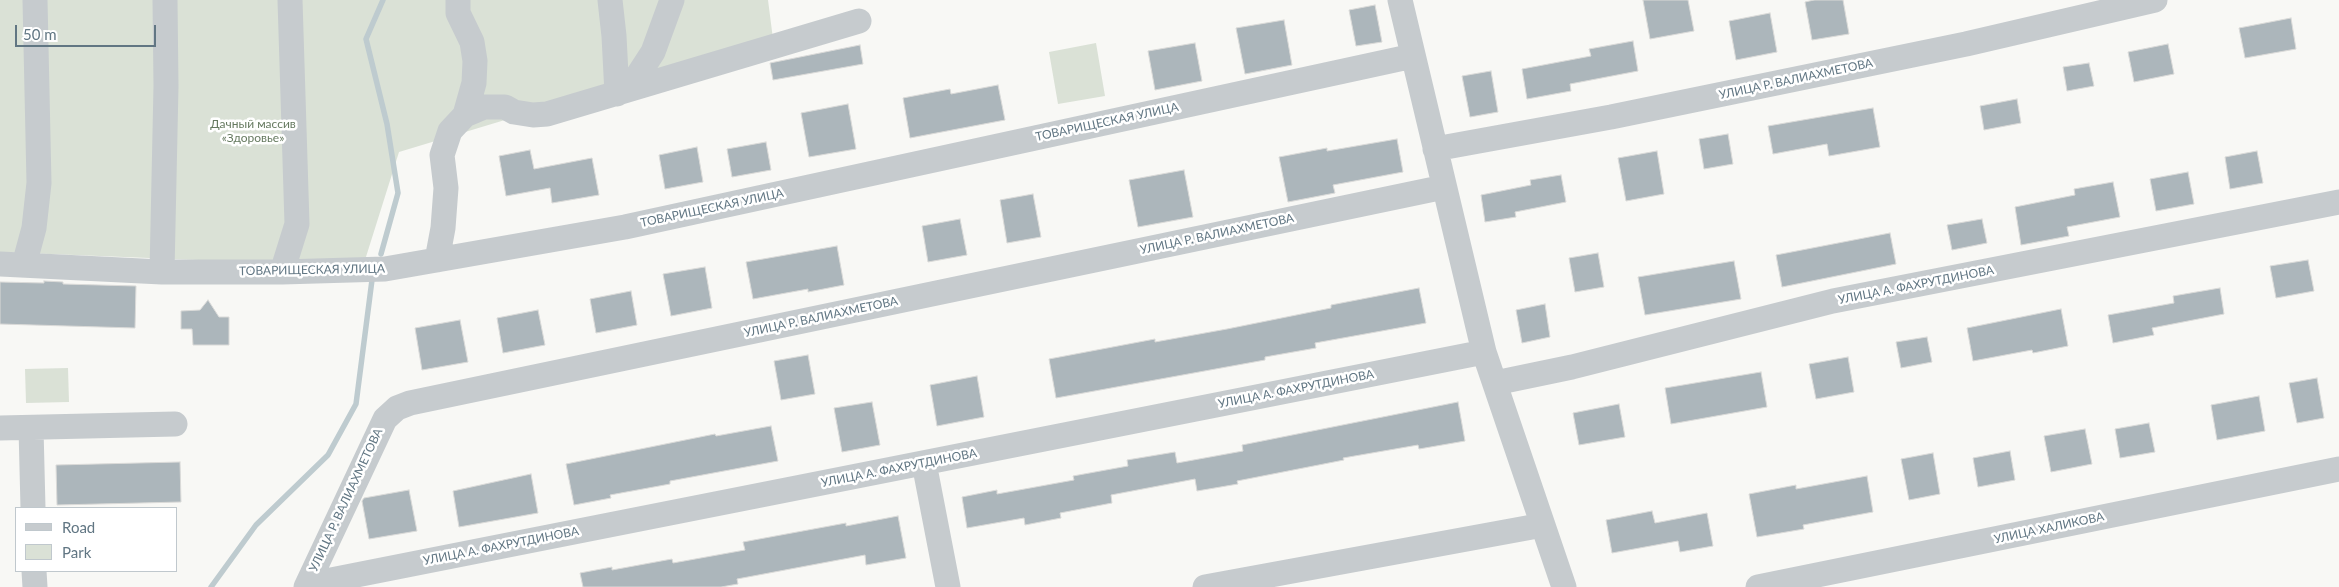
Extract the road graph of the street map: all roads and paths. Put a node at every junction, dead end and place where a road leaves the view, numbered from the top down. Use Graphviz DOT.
graph roads {
  1 [pos="35,0"];
  2 [pos="165,0"];
  3 [pos="290,0"];
  4 [pos="458,0"];
  5 [pos="610,0"];
  6 [pos="672,0"];
  7 [pos="1400,0"];
  8 [pos="2155,0"];
  9 [pos="859,21"];
  10 [pos="1413,56"];
  11 [pos="623,91"];
  12 [pos="465,115"];
  13 [pos="1435,149"];
  14 [pos="1444,187"];
  15 [pos="2339,202"];
  16 [pos="437,260"];
  17 [pos="12,265"];
  18 [pos="162,272"];
  19 [pos="282,272"];
  20 [pos="1484,352"];
  21 [pos="1495,383"];
  22 [pos="175,424"];
  23 [pos="0,428"];
  24 [pos="31,428"];
  25 [pos="924,463"];
  26 [pos="2339,469"];
  27 [pos="33,507"];
  28 [pos="1543,525"];
  29 [pos="34,572"];
  30 [pos="35,587"];
  31 [pos="306,587"];
  32 [pos="314,587"];
  33 [pos="948,587"];
  34 [pos="1205,587"];
  35 [pos="1564,587"];
  36 [pos="1758,587"];
  1 -- 17 [label="street"];
  2 -- 18 [label="street"];
  3 -- 19 [label="street"];
  4 -- 12 [label="street"];
  5 -- 11 [label="street"];
  6 -- 11 [label="street"];
  7 -- 10 [label="street"];
  8 -- 13 [label="street, УЛИЦА Р. ВАЛИАХМЕТОВА"];
  9 -- 11 [label="street"];
  10 -- 13 [label="street"];
  10 -- 16 [label="street, ТОВАРИЩЕСКАЯ УЛИЦА"];
  11 -- 12 [label="street"];
  12 -- 16 [label="street"];
  13 -- 14 [label="street"];
  14 -- 20 [label="street"];
  14 -- 31 [label="street, УЛИЦА Р. ВАЛИАХМЕТОВА"];
  15 -- 21 [label="street, УЛИЦА А. ФАХРУТДИНОВА"];
  16 -- 19 [label="street, ТОВАРИЩЕСКАЯ УЛИЦА"];
  17 -- 18 [label="street, ТОВАРИЩЕСКАЯ УЛИЦА"];
  18 -- 19 [label="street, ТОВАРИЩЕСКАЯ УЛИЦА"];
  20 -- 21 [label="street"];
  20 -- 25 [label="street, УЛИЦА А. ФАХРУТДИНОВА"];
  21 -- 28 [label="street"];
  22 -- 24 [label="street"];
  23 -- 24 [label="street"];
  24 -- 27 [label="street"];
  25 -- 32 [label="street, УЛИЦА А. ФАХРУТДИНОВА"];
  25 -- 33 [label="street"];
  26 -- 36 [label="street, УЛИЦА ХАЛИКОВА"];
  28 -- 34 [label="street"];
  28 -- 35 [label="street"];
  29 -- 30 [label="street"];
}
